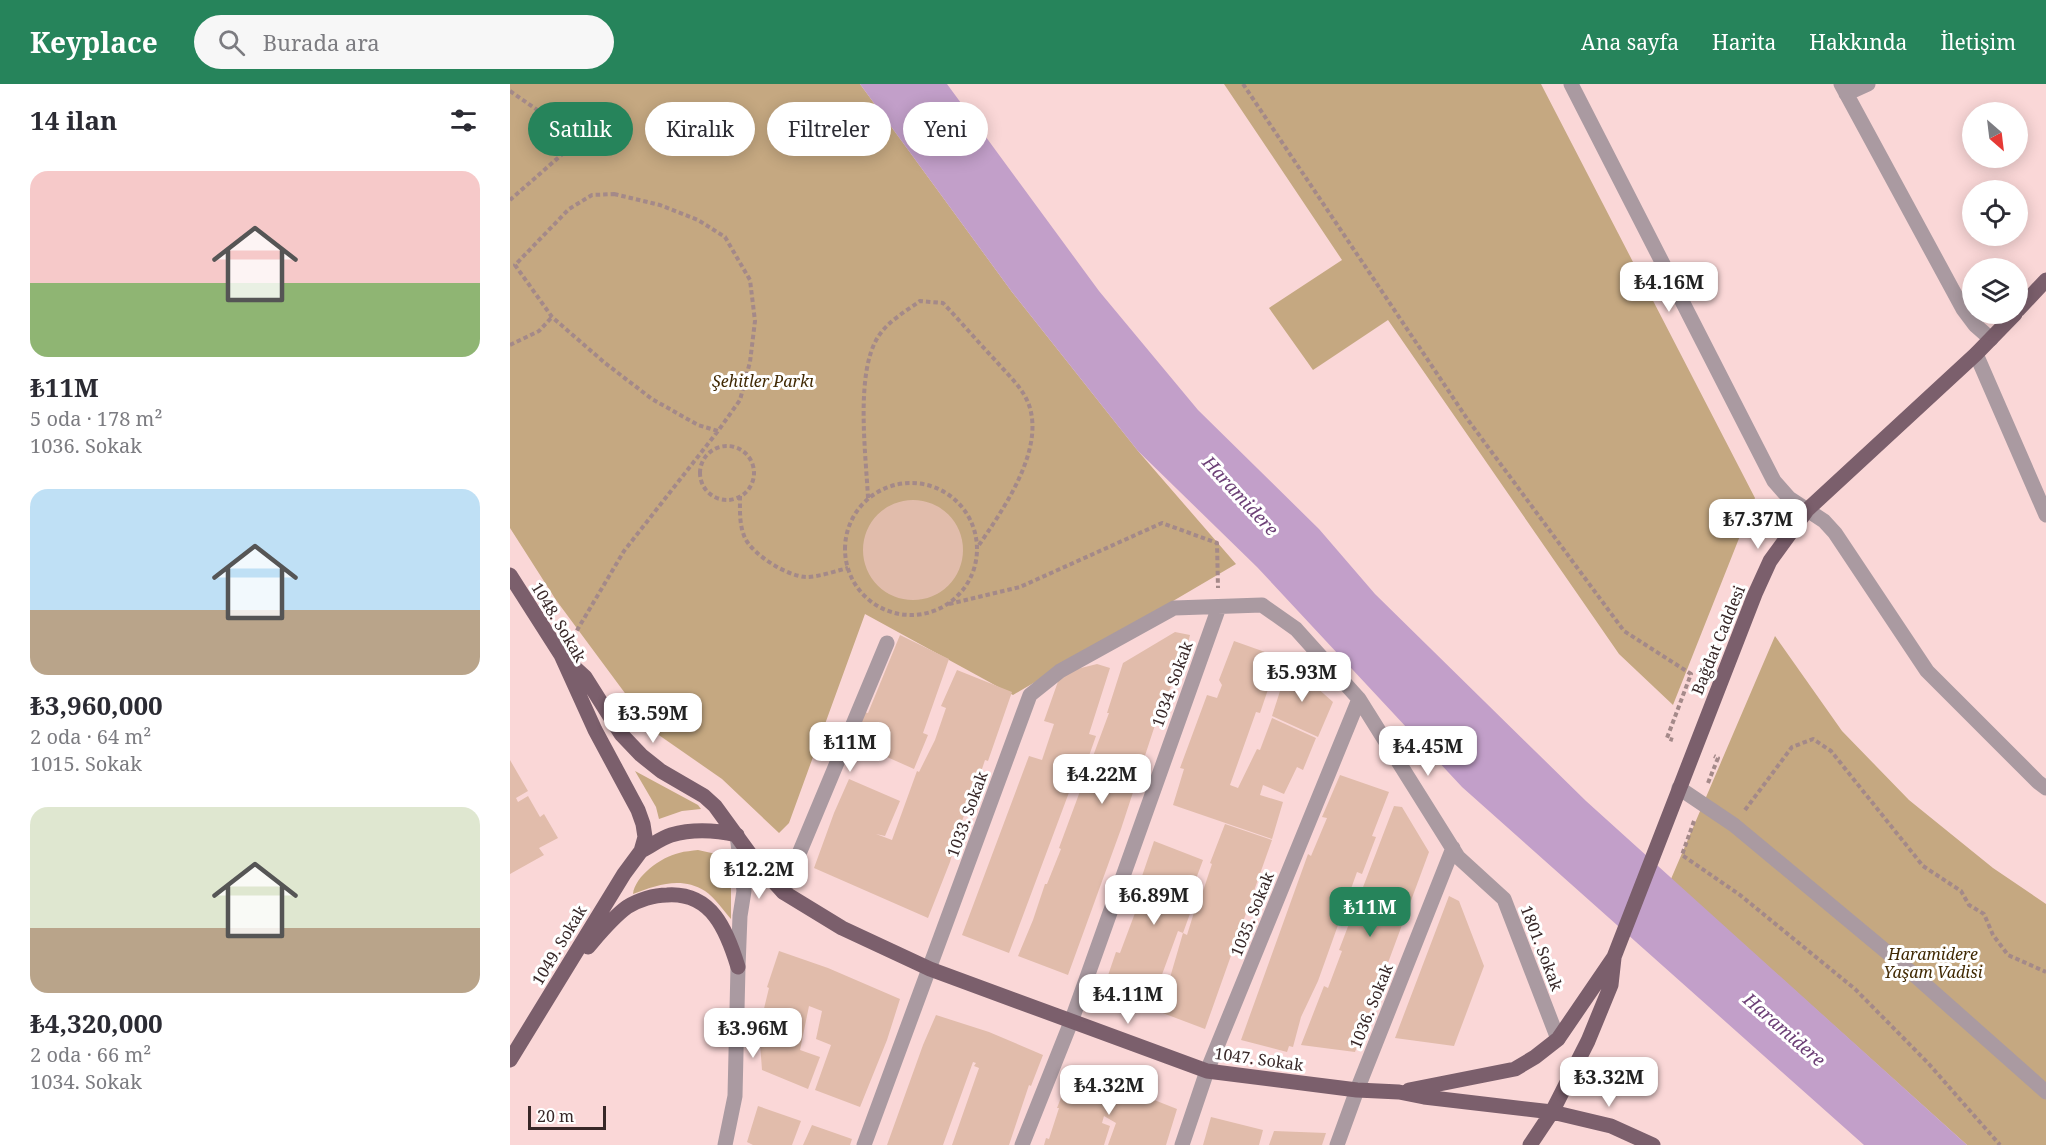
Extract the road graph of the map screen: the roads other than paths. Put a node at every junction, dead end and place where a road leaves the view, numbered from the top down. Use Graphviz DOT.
graph roads {
  1 [pos="1571,84"];
  2 [pos="1868,84"];
  3 [pos="1844,89"];
  4 [pos="2046,280"];
  5 [pos="2028,299"];
  6 [pos="2005,324"];
  7 [pos="1991,339"];
  8 [pos="1976,354"];
  9 [pos="1807,510"];
  10 [pos="2046,515"];
  11 [pos="510,575"];
  12 [pos="1219,607"];
  13 [pos="887,643"];
  14 [pos="561,655"];
  15 [pos="1359,699"];
  16 [pos="1679,788"];
  17 [pos="2046,788"];
  18 [pos="737,835"];
  19 [pos="1453,848"];
  20 [pos="642,851"];
  21 [pos="783,891"];
  22 [pos="1614,957"];
  23 [pos="738,967"];
  24 [pos="930,969"];
  25 [pos="563,973"];
  26 [pos="1071,1022"];
  27 [pos="1558,1039"];
  28 [pos="510,1060"];
  29 [pos="1207,1071"];
  30 [pos="1357,1090"];
  31 [pos="1399,1092"];
  32 [pos="2046,1092"];
  33 [pos="1552,1112"];
  34 [pos="725,1145"];
  35 [pos="864,1145"];
  36 [pos="1022,1145"];
  37 [pos="1182,1145"];
  38 [pos="1337,1145"];
  39 [pos="1530,1145"];
  40 [pos="1653,1145"];
  1 -- 9 [label="street"];
  2 -- 3 [label="street"];
  3 -- 7 [label="street"];
  4 -- 5 [label="main road, Bağdat Caddesi"];
  6 -- 7 [label="main road, Bağdat Caddesi"];
  7 -- 8 [label="main road, Bağdat Caddesi"];
  8 -- 9 [label="main road, Bağdat Caddesi"];
  8 -- 10 [label="street"];
  9 -- 16 [label="main road, Bağdat Caddesi"];
  9 -- 17 [label="street"];
  11 -- 14 [label="main road, 1048. Sokak"];
  12 -- 15 [label="street, 1801. Sokak"];
  12 -- 24 [label="street, 1033. Sokak"];
  12 -- 26 [label="street, 1034. Sokak"];
  13 -- 21 [label="street"];
  14 -- 18 [label="main road, 1047. Sokak"];
  14 -- 20 [label="main road, 1048. Sokak"];
  15 -- 19 [label="street, 1801. Sokak"];
  15 -- 29 [label="street, 1035. Sokak"];
  16 -- 22 [label="main road, Bağdat Caddesi"];
  16 -- 32 [label="street"];
  18 -- 20 [label="main road"];
  18 -- 21 [label="main road, 1047. Sokak"];
  18 -- 23 [label="street"];
  19 -- 27 [label="street, 1801. Sokak"];
  19 -- 30 [label="street, 1036. Sokak"];
  20 -- 25 [label="main road, 1049. Sokak"];
  21 -- 24 [label="main road, 1047. Sokak"];
  22 -- 27 [label="main road"];
  22 -- 33 [label="main road"];
  23 -- 25 [label="main road"];
  23 -- 34 [label="street"];
  24 -- 26 [label="main road, 1047. Sokak"];
  24 -- 35 [label="street, 1033. Sokak"];
  25 -- 28 [label="main road, 1049. Sokak"];
  26 -- 29 [label="main road, 1047. Sokak"];
  26 -- 36 [label="street, 1034. Sokak"];
  27 -- 31 [label="main road"];
  29 -- 30 [label="main road, 1047. Sokak"];
  29 -- 37 [label="street, 1035. Sokak"];
  30 -- 31 [label="main road, 1047. Sokak"];
  30 -- 38 [label="street, 1036. Sokak"];
  31 -- 33 [label="main road, 1047. Sokak"];
  33 -- 39 [label="main road"];
  33 -- 40 [label="main road, 1047. Sokak"];
}
